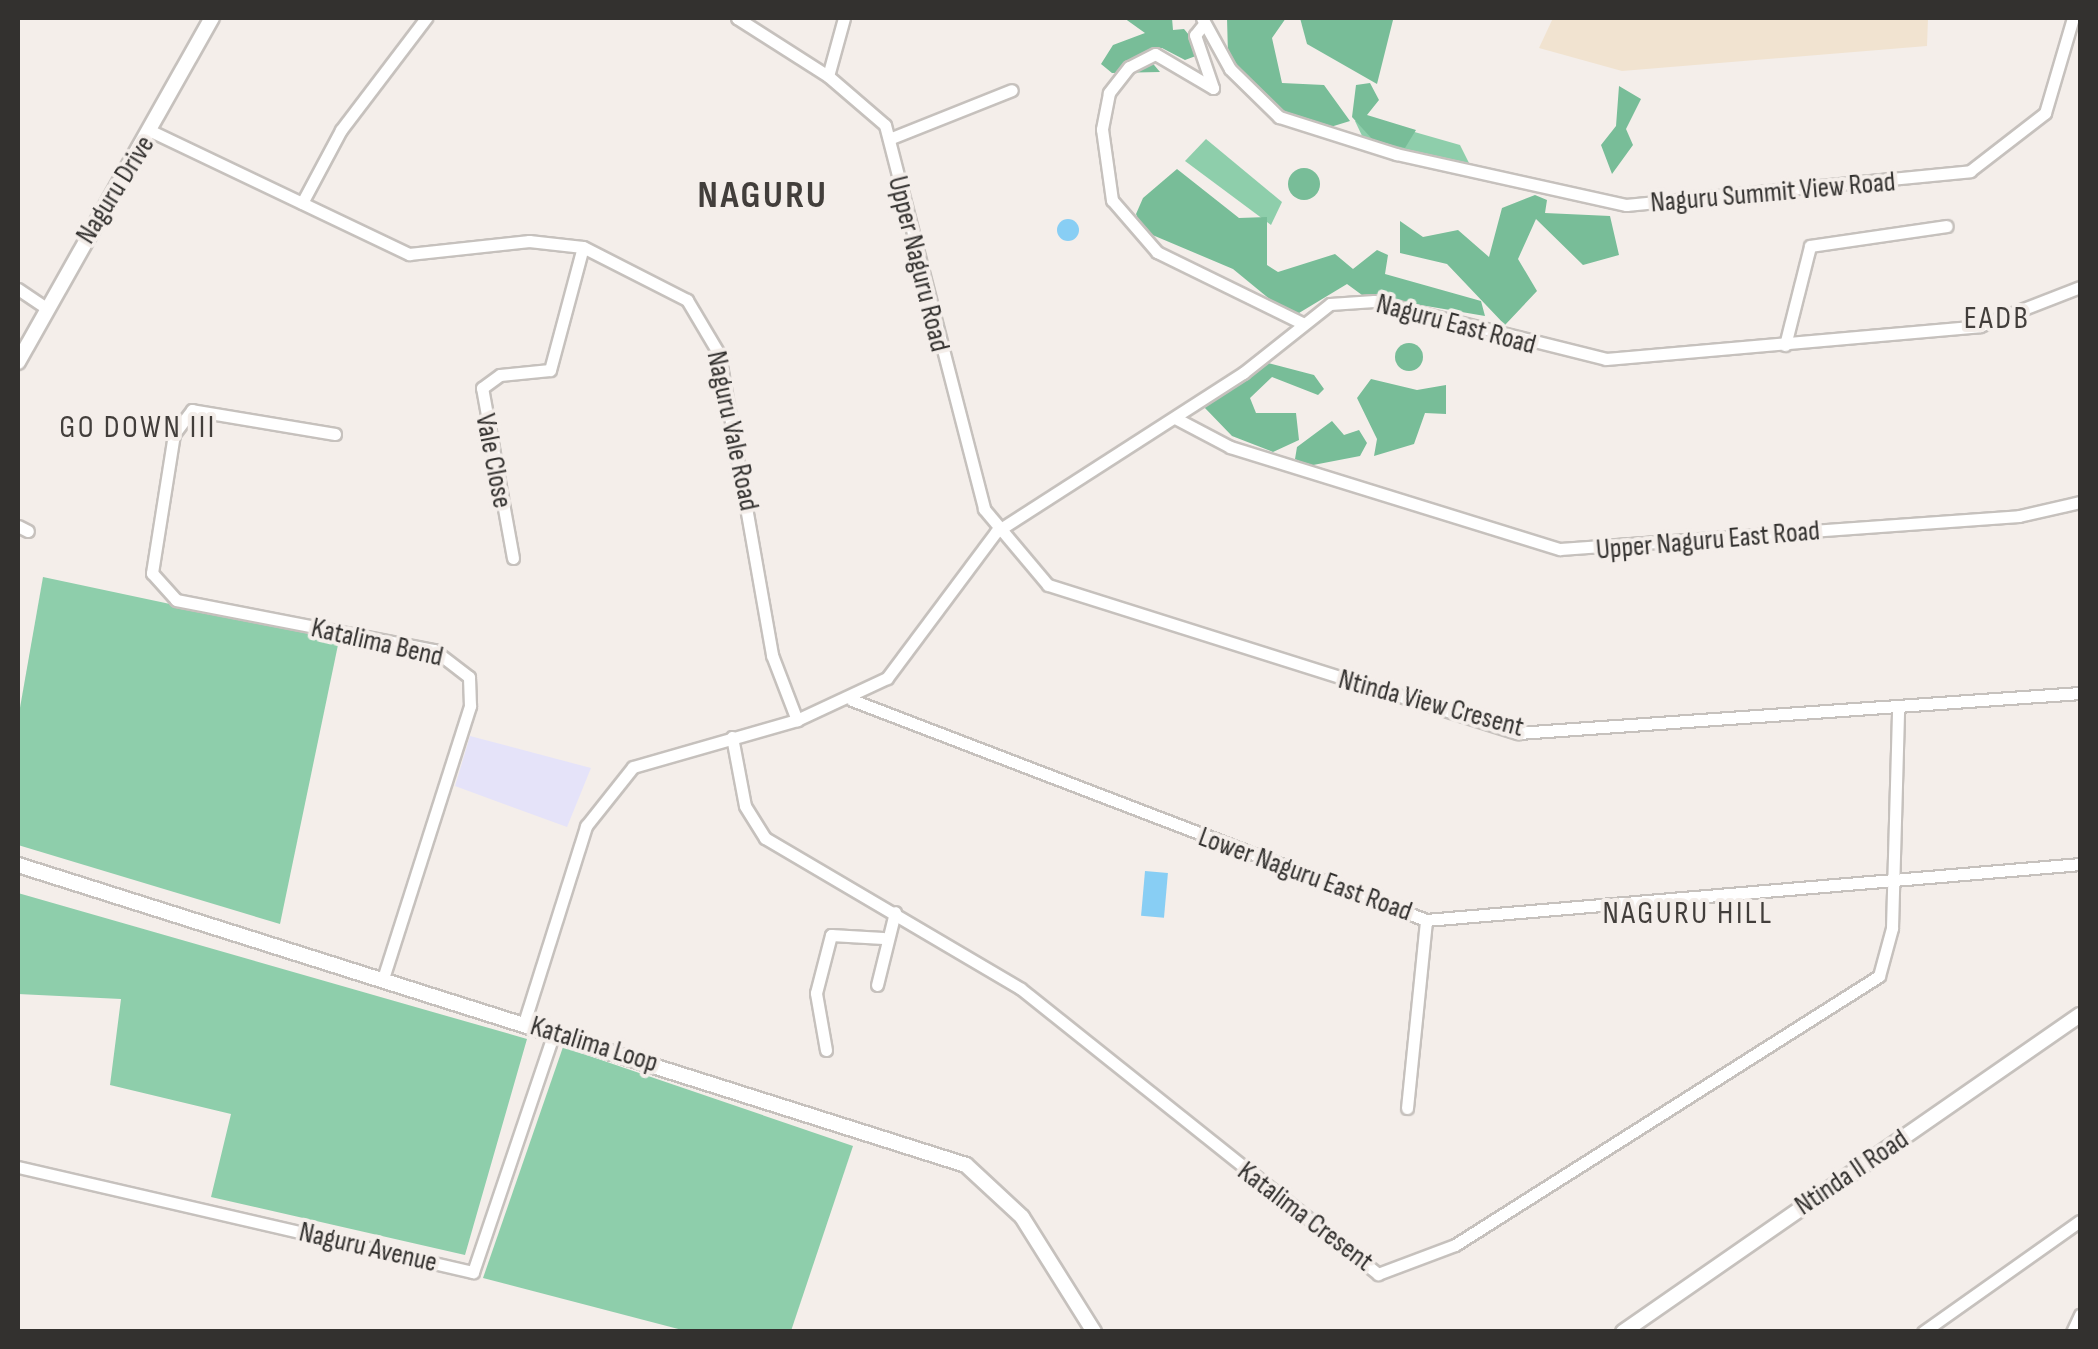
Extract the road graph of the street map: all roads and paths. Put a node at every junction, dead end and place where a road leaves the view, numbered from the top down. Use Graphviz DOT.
graph roads {
  1 [pos="212,18"];
  2 [pos="426,18"];
  3 [pos="737,18"];
  4 [pos="844,18"];
  5 [pos="2073,18"];
  6 [pos="1203,21"];
  7 [pos="828,76"];
  8 [pos="1012,90"];
  9 [pos="153,132"];
  10 [pos="889,139"];
  11 [pos="302,203"];
  12 [pos="1946,226"];
  13 [pos="583,247"];
  14 [pos="2080,286"];
  15 [pos="18,289"];
  16 [pos="46,308"];
  17 [pos="1302,323"];
  18 [pos="1784,345"];
  19 [pos="18,362"];
  20 [pos="1175,418"];
  21 [pos="334,434"];
  22 [pos="2080,502"];
  23 [pos="996,532"];
  24 [pos="513,558"];
  25 [pos="2080,693"];
  26 [pos="852,700"];
  27 [pos="1898,708"];
  28 [pos="798,720"];
  29 [pos="732,737"];
  30 [pos="2080,864"];
  31 [pos="18,866"];
  32 [pos="1892,880"];
  33 [pos="895,912"];
  34 [pos="1426,920"];
  35 [pos="883,938"];
  36 [pos="383,978"];
  37 [pos="877,985"];
  38 [pos="2079,1019"];
  39 [pos="524,1024"];
  40 [pos="554,1033"];
  41 [pos="826,1050"];
  42 [pos="1407,1108"];
  43 [pos="18,1167"];
  44 [pos="2080,1221"];
  45 [pos="2080,1314"];
  46 [pos="1631,1329"];
  47 [pos="1094,1332"];
  48 [pos="1923,1332"];
  49 [pos="2072,1332"];
  1 -- 9 [label="street, Naguru Drive"];
  2 -- 11 [label="street"];
  3 -- 7 [label="street, Upper Naguru Road"];
  4 -- 7 [label="street"];
  5 -- 6 [label="street, Naguru Summit View Road"];
  6 -- 17 [label="street"];
  7 -- 10 [label="street, Upper Naguru Road"];
  8 -- 10 [label="street"];
  9 -- 11 [label="street, Naguru Vale Road"];
  9 -- 16 [label="street, Naguru Drive"];
  10 -- 23 [label="street, Upper Naguru Road"];
  11 -- 13 [label="street, Naguru Vale Road"];
  12 -- 18 [label="street"];
  13 -- 24 [label="street, Vale Close"];
  13 -- 28 [label="street, Naguru Vale Road"];
  14 -- 18 [label="street, Naguru East Road"];
  15 -- 16 [label="street"];
  16 -- 19 [label="street, Naguru Drive"];
  17 -- 18 [label="street, Naguru East Road"];
  17 -- 20 [label="street, Naguru East Road"];
  20 -- 22 [label="street, Upper Naguru East Road"];
  20 -- 23 [label="street, Naguru East Road"];
  21 -- 36 [label="street, Katalima Bend"];
  23 -- 26 [label="street, Naguru East Road"];
  23 -- 27 [label="street, Ntinda View Cresent"];
  25 -- 27 [label="street, Ntinda View Cresent"];
  26 -- 28 [label="street"];
  26 -- 34 [label="street, Lower Naguru East Road"];
  27 -- 32 [label="street, Katalima Cresent"];
  28 -- 29 [label="street"];
  29 -- 33 [label="street, Katalima Cresent"];
  29 -- 39 [label="street"];
  30 -- 32 [label="street, Lower Naguru East Road"];
  31 -- 36 [label="street, Katalima Loop"];
  32 -- 33 [label="street, Katalima Cresent"];
  32 -- 34 [label="street, Lower Naguru East Road"];
  33 -- 35 [label="street"];
  34 -- 42 [label="street"];
  35 -- 37 [label="street"];
  35 -- 41 [label="street"];
  36 -- 39 [label="street, Katalima Loop"];
  38 -- 46 [label="street, Ntinda II Road"];
  39 -- 40 [label="street, Katalima Loop"];
  40 -- 43 [label="street, Naguru Avenue"];
  40 -- 47 [label="street, Katalima Loop"];
  44 -- 48 [label="street"];
  45 -- 49 [label="street"];
}
